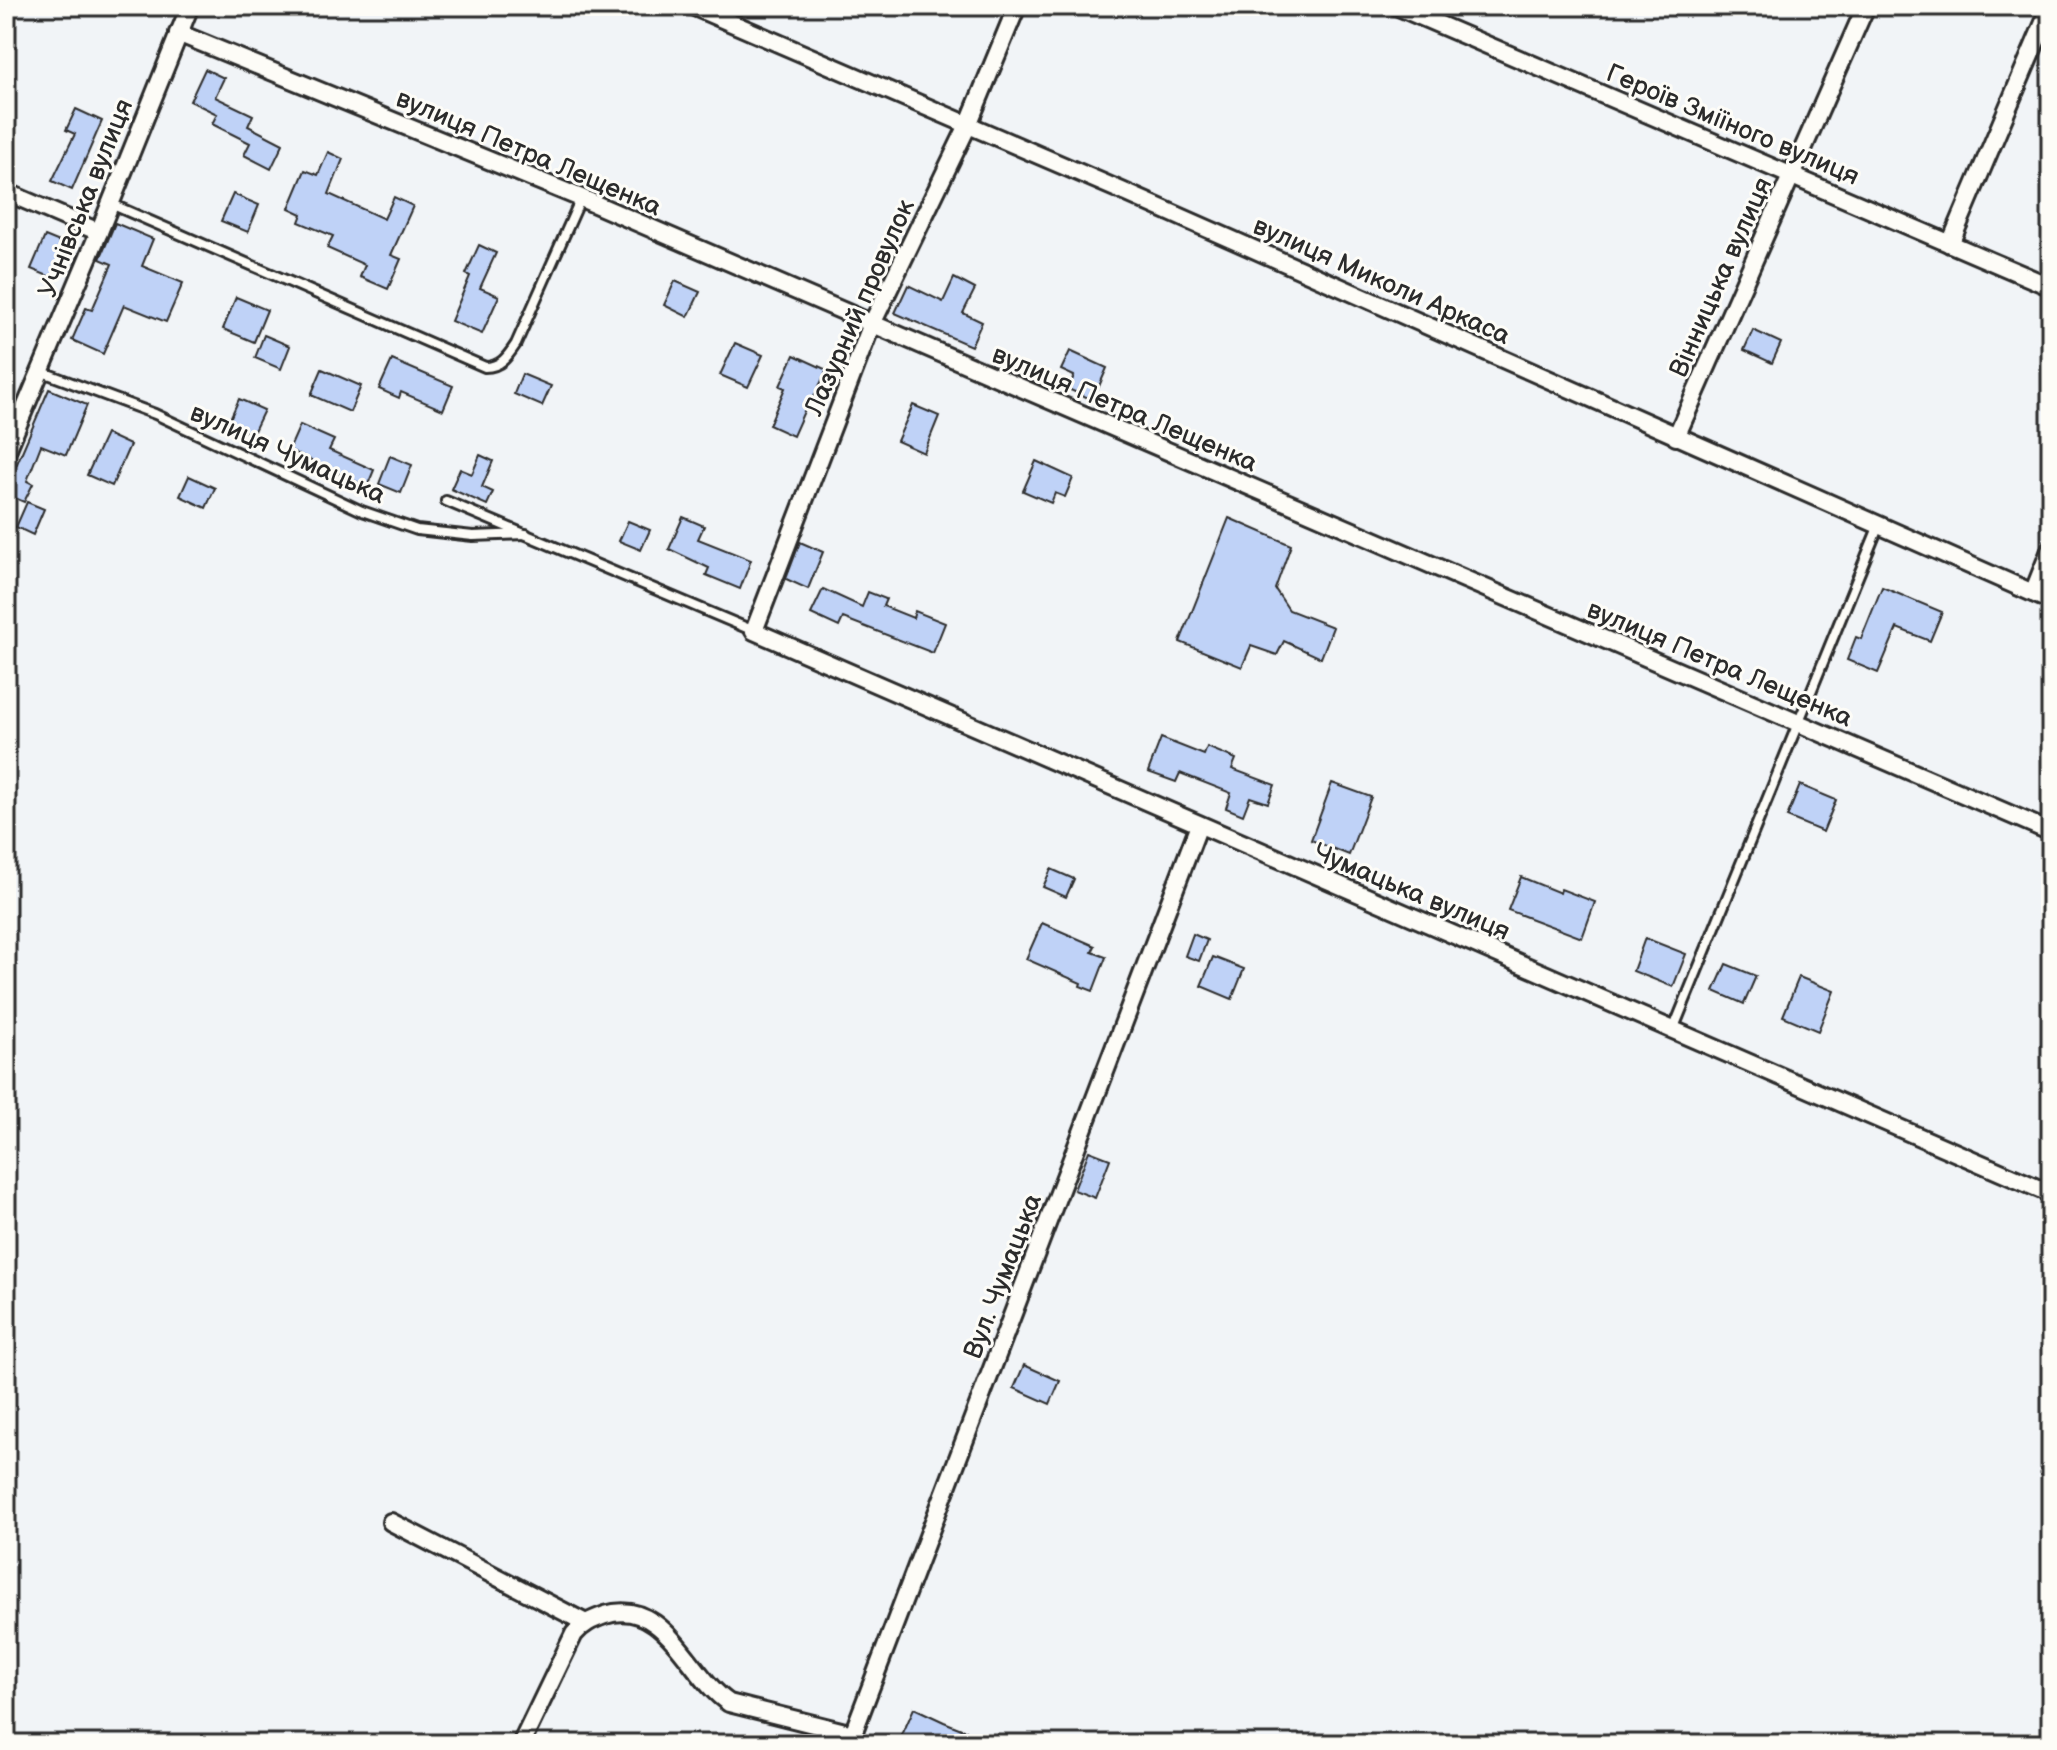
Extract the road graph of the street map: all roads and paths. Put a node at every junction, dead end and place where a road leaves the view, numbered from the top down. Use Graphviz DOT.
graph roads {
  1 [pos="190,6"];
  2 [pos="692,6"];
  3 [pos="1017,6"];
  4 [pos="1396,6"];
  5 [pos="1866,6"];
  6 [pos="2051,6"];
  7 [pos="178,33"];
  8 [pos="968,125"];
  9 [pos="1791,176"];
  10 [pos="6,192"];
  11 [pos="581,198"];
  12 [pos="111,204"];
  13 [pos="99,232"];
  14 [pos="1950,244"];
  15 [pos="2051,287"];
  16 [pos="871,326"];
  17 [pos="40,371"];
  18 [pos="1676,437"];
  19 [pos="6,453"];
  20 [pos="446,501"];
  21 [pos="1879,525"];
  22 [pos="526,534"];
  23 [pos="2051,548"];
  24 [pos="2033,593"];
  25 [pos="2051,601"];
  26 [pos="754,631"];
  27 [pos="1800,723"];
  28 [pos="1199,825"];
  29 [pos="2051,832"];
  30 [pos="1672,1031"];
  31 [pos="2051,1194"];
  32 [pos="391,1522"];
  33 [pos="584,1622"];
  34 [pos="851,1739"];
  35 [pos="521,1744"];
  1 -- 7 [label="street, Учнівська вулиця"];
  2 -- 8 [label="street, вулиця Миколи Аркаса"];
  3 -- 8 [label="street, Лазурний провулок"];
  4 -- 9 [label="street, Героїв Зміїного вулиця"];
  5 -- 9 [label="street, Вінницька вулиця"];
  6 -- 14 [label="street"];
  7 -- 11 [label="street, вулиця Петра Лещенка"];
  7 -- 12 [label="street, Учнівська вулиця"];
  8 -- 16 [label="street, Лазурний провулок"];
  8 -- 18 [label="street, вулиця Миколи Аркаса"];
  9 -- 14 [label="street, Героїв Зміїного вулиця"];
  9 -- 18 [label="street, Вінницька вулиця"];
  10 -- 13 [label="street"];
  11 -- 12 [label="lane"];
  11 -- 16 [label="street, вулиця Петра Лещенка"];
  12 -- 13 [label="street, Учнівська вулиця"];
  13 -- 17 [label="street, Учнівська вулиця"];
  14 -- 15 [label="street, Героїв Зміїного вулиця"];
  16 -- 26 [label="street, Лазурний провулок"];
  16 -- 27 [label="street, вулиця Петра Лещенка"];
  17 -- 19 [label="street, Учнівська вулиця"];
  17 -- 22 [label="lane, вулиця Чумацька"];
  18 -- 21 [label="street, вулиця Миколи Аркаса"];
  20 -- 22 [label="lane"];
  21 -- 24 [label="street, вулиця Миколи Аркаса"];
  21 -- 27 [label="lane"];
  22 -- 26 [label="lane"];
  23 -- 24 [label="street"];
  24 -- 25 [label="street, вулиця Миколи Аркаса"];
  26 -- 28 [label="street, Чумацька вулиця"];
  27 -- 29 [label="street, вулиця Петра Лещенка"];
  27 -- 30 [label="lane"];
  28 -- 30 [label="street, Чумацька вулиця"];
  28 -- 34 [label="street, Вул. Чумацька"];
  30 -- 31 [label="street, Чумацька вулиця"];
  32 -- 33 [label="street"];
  33 -- 34 [label="street"];
  33 -- 35 [label="street"];
}
